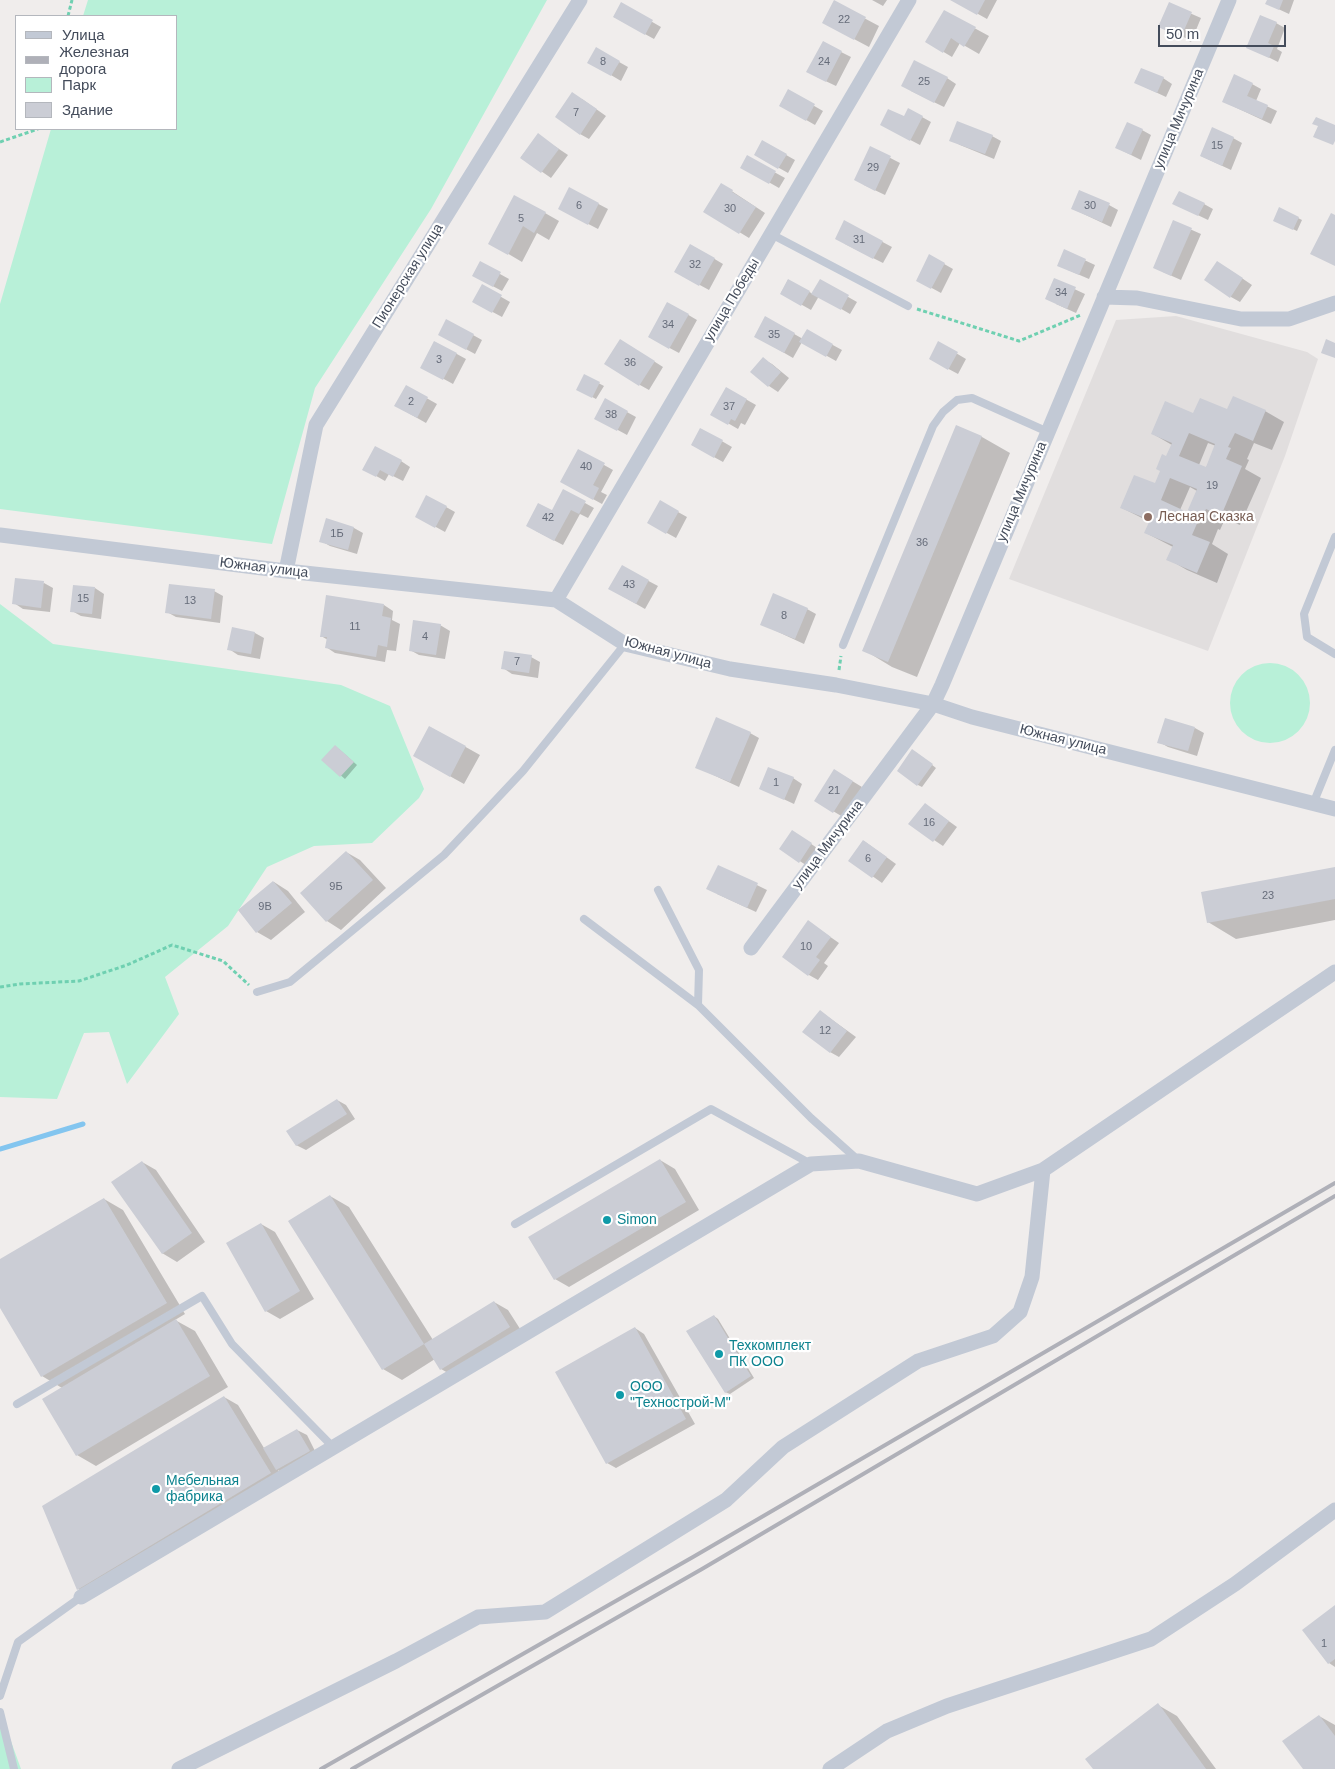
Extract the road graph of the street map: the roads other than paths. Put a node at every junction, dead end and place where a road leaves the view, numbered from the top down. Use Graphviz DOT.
graph roads {
  1 [pos="580,0"];
  2 [pos="909,0"];
  3 [pos="1229,0"];
  4 [pos="771,234"];
  5 [pos="1102,302"];
  6 [pos="1335,303"];
  7 [pos="908,306"];
  8 [pos="1048,432"];
  9 [pos="0,535"];
  10 [pos="1335,537"];
  11 [pos="286,571"];
  12 [pos="556,600"];
  13 [pos="625,644"];
  14 [pos="843,645"];
  15 [pos="1335,654"];
  16 [pos="932,704"];
  17 [pos="1335,750"];
  18 [pos="1313,804"];
  19 [pos="1335,809"];
  20 [pos="658,890"];
  21 [pos="584,919"];
  22 [pos="751,948"];
  23 [pos="1335,972"];
  24 [pos="257,992"];
  25 [pos="698,1005"];
  26 [pos="859,1161"];
  27 [pos="811,1164"];
  28 [pos="1044,1170"];
  29 [pos="515,1224"];
  30 [pos="17,1404"];
  31 [pos="334,1448"];
  32 [pos="1335,1510"];
  33 [pos="81,1597"];
  34 [pos="0,1696"];
  35 [pos="0,1712"];
  36 [pos="14,1769"];
  37 [pos="179,1769"];
  38 [pos="830,1769"];
  1 -- 11 [label="street, Пионерская улица"];
  2 -- 4 [label="street, улица Победы"];
  3 -- 5 [label="street, улица Мичурина"];
  4 -- 7 [label="lane"];
  4 -- 12 [label="street, улица Победы"];
  5 -- 6 [label="street"];
  5 -- 8 [label="street, улица Мичурина"];
  8 -- 14 [label="lane"];
  8 -- 16 [label="street, улица Мичурина"];
  9 -- 11 [label="street, Южная улица"];
  10 -- 15 [label="lane"];
  11 -- 12 [label="street, Южная улица"];
  12 -- 13 [label="street, Южная улица"];
  13 -- 16 [label="street, Южная улица"];
  13 -- 24 [label="lane"];
  16 -- 18 [label="street, Южная улица"];
  16 -- 22 [label="street, улица Мичурина"];
  17 -- 18 [label="lane"];
  18 -- 19 [label="street, Южная улица"];
  20 -- 25 [label="lane"];
  21 -- 25 [label="lane"];
  23 -- 28 [label="street"];
  25 -- 26 [label="lane"];
  26 -- 27 [label="street"];
  26 -- 28 [label="street"];
  27 -- 29 [label="lane"];
  27 -- 31 [label="street"];
  28 -- 37 [label="street"];
  30 -- 31 [label="lane"];
  31 -- 33 [label="street"];
  32 -- 38 [label="street"];
  33 -- 34 [label="lane"];
  35 -- 36 [label="lane"];
}
